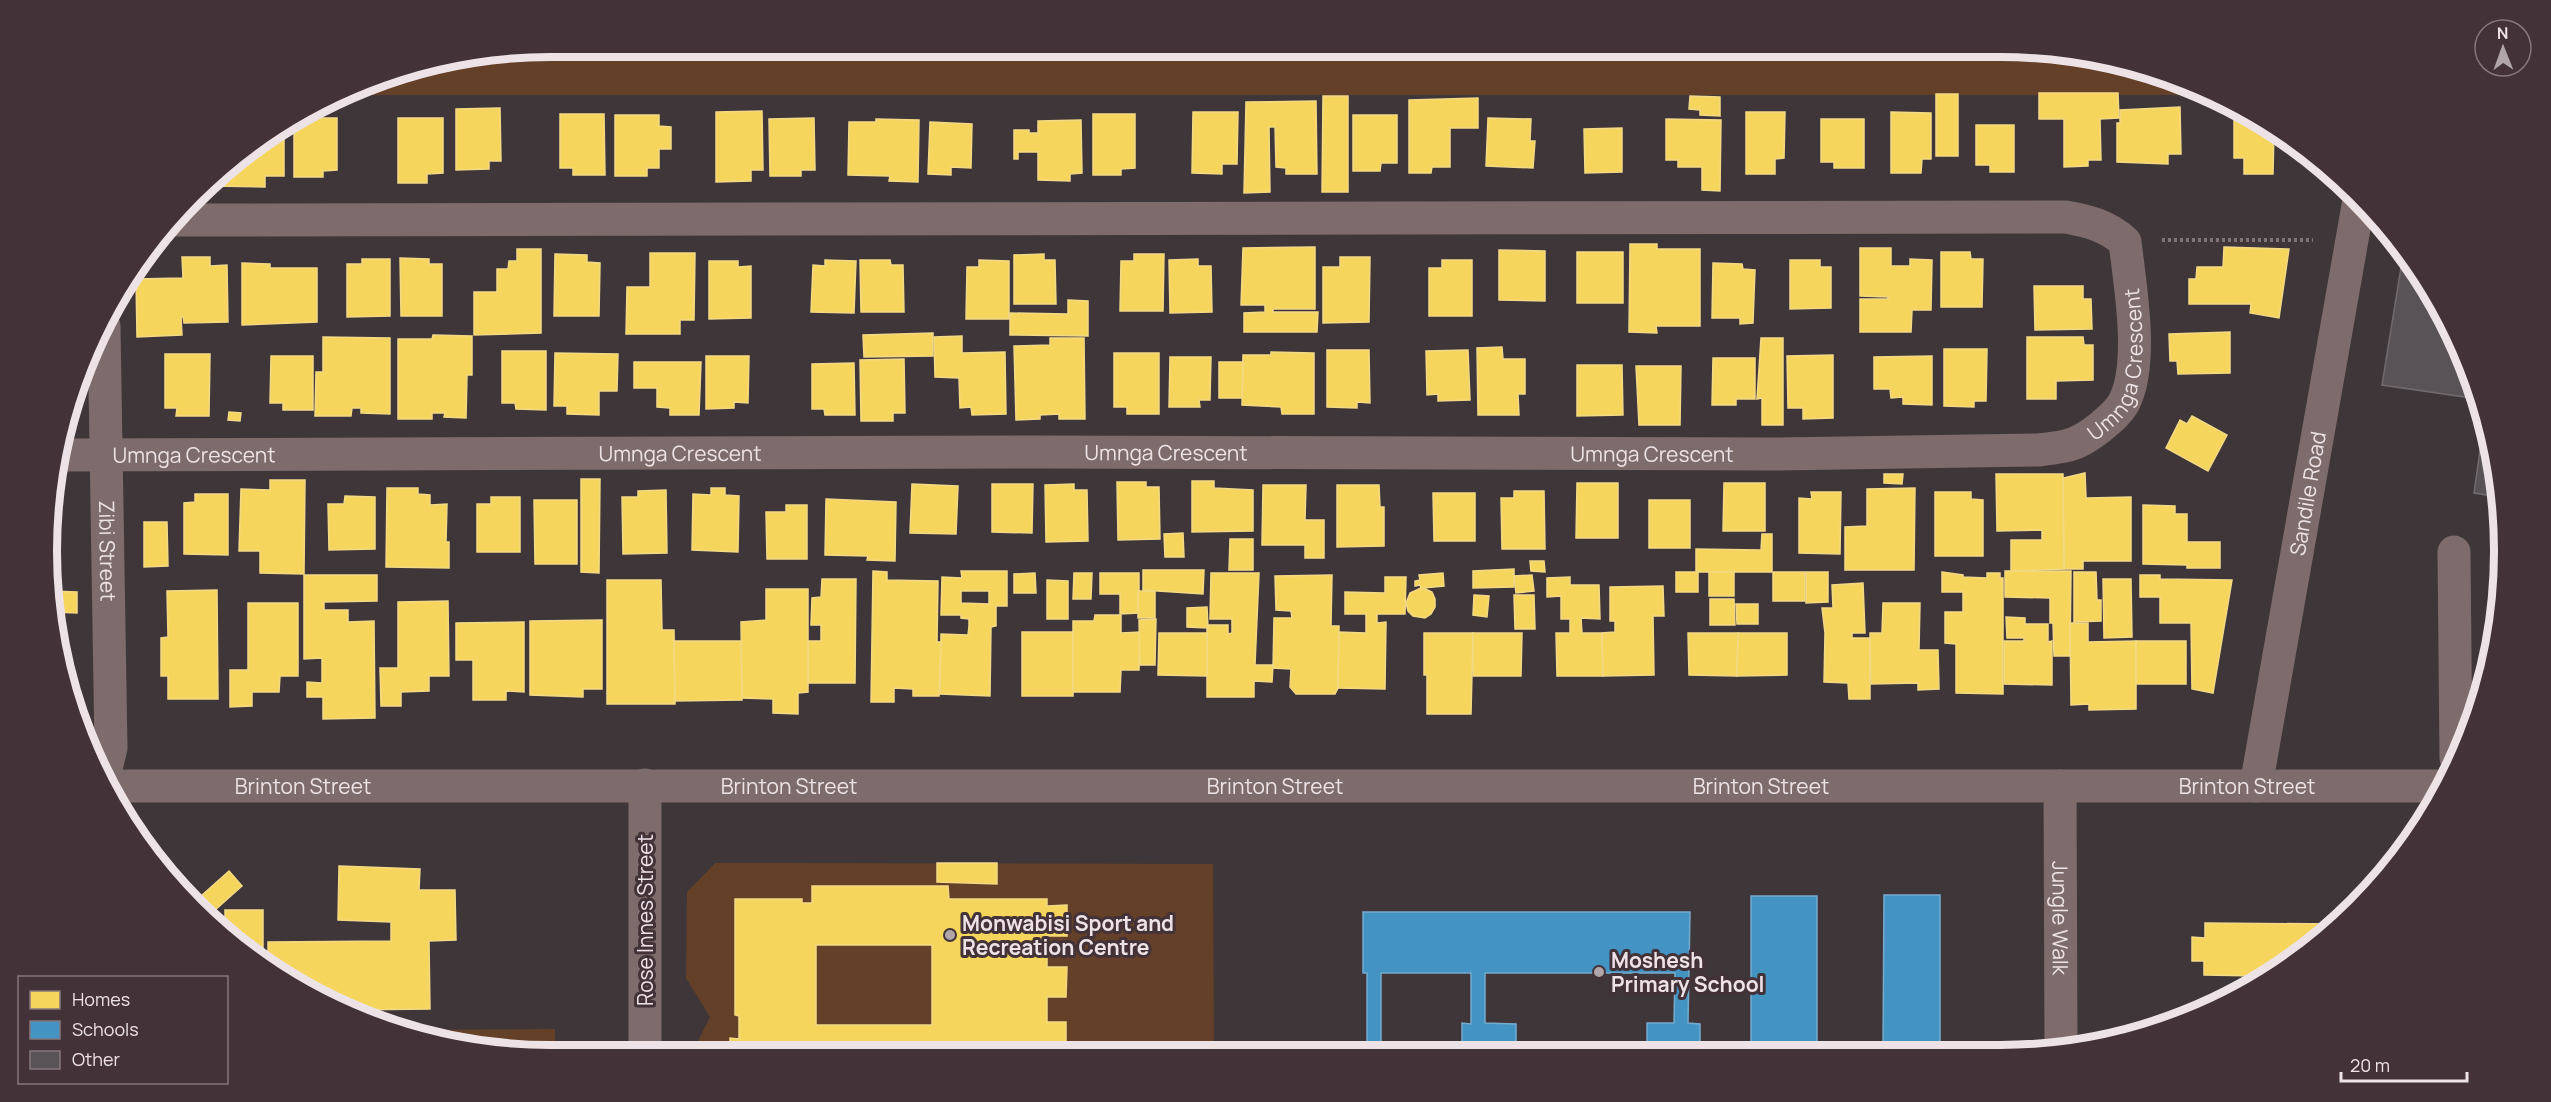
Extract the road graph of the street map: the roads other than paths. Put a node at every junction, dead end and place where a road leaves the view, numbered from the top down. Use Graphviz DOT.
graph roads {
  1 [pos="2358,211"];
  2 [pos="185,220"];
  3 [pos="104,341"];
  4 [pos="66,455"];
  5 [pos="107,455"];
  6 [pos="2454,552"];
  7 [pos="2456,740"];
  8 [pos="107,766"];
  9 [pos="645,785"];
  10 [pos="117,786"];
  11 [pos="2061,786"];
  12 [pos="2256,786"];
  13 [pos="2434,786"];
  14 [pos="2061,1041"];
  15 [pos="645,1045"];
  1 -- 12 [label="street, Sandile Road"];
  2 -- 5 [label="street, Umnga Crescent"];
  3 -- 5 [label="street, Zibi Street"];
  4 -- 5 [label="street, Umnga Crescent"];
  5 -- 8 [label="street, Zibi Street"];
  6 -- 7 [label="street"];
  9 -- 10 [label="street, Brinton Street"];
  9 -- 11 [label="street, Brinton Street"];
  9 -- 15 [label="street, Rose Innes Street"];
  11 -- 12 [label="street, Brinton Street"];
  11 -- 14 [label="street, Jungle Walk"];
  12 -- 13 [label="street, Brinton Street"];
}
